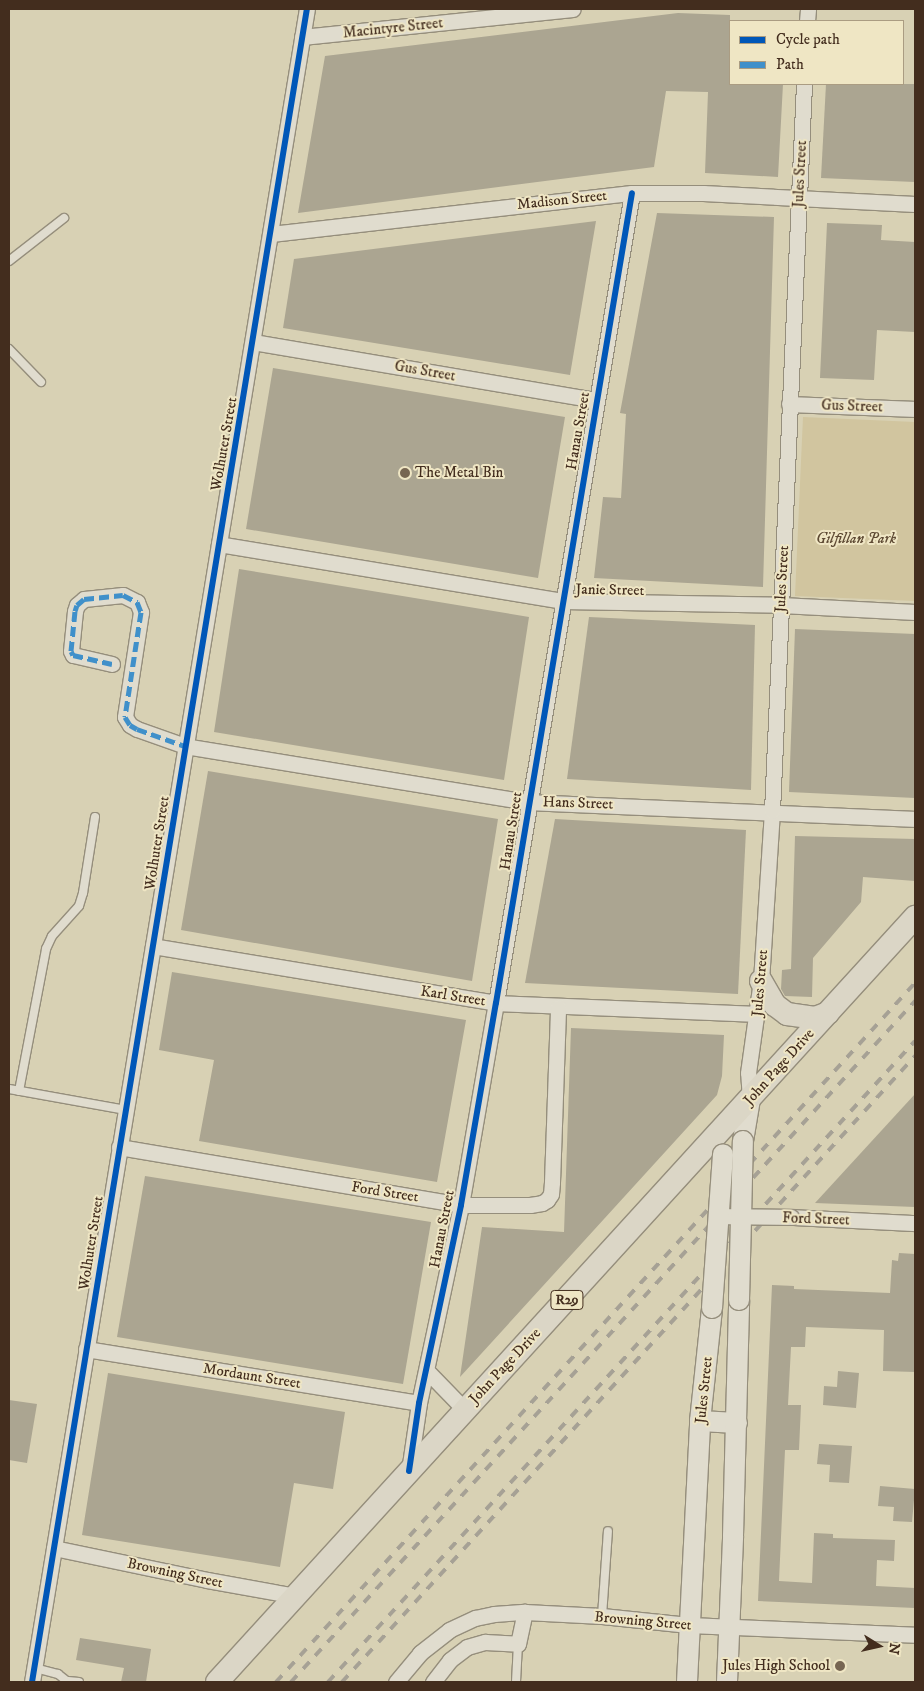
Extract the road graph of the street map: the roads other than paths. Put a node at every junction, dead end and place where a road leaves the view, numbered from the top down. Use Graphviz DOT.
graph roads {
  1 [pos="307,9"];
  2 [pos="573,9"];
  3 [pos="302,37"];
  4 [pos="804,85"];
  5 [pos="632,193"];
  6 [pos="798,199"];
  7 [pos="915,204"];
  8 [pos="64,218"];
  9 [pos="271,234"];
  10 [pos="9,261"];
  11 [pos="254,342"];
  12 [pos="9,349"];
  13 [pos="41,382"];
  14 [pos="596,400"];
  15 [pos="789,404"];
  16 [pos="915,409"];
  17 [pos="219,544"];
  18 [pos="562,601"];
  19 [pos="781,605"];
  20 [pos="915,612"];
  21 [pos="112,664"];
  22 [pos="185,746"];
  23 [pos="528,802"];
  24 [pos="772,811"];
  25 [pos="95,817"];
  26 [pos="915,819"];
  27 [pos="915,917"];
  28 [pos="153,946"];
  29 [pos="761,981"];
  30 [pos="496,1003"];
  31 [pos="558,1007"];
  32 [pos="828,1013"];
  33 [pos="757,1014"];
  34 [pos="748,1073"];
  35 [pos="9,1089"];
  36 [pos="19,1091"];
  37 [pos="750,1099"];
  38 [pos="126,1110"];
  39 [pos="729,1120"];
  40 [pos="120,1147"];
  41 [pos="460,1205"];
  42 [pos="718,1216"];
  43 [pos="740,1216"];
  44 [pos="915,1223"];
  45 [pos="86,1349"];
  46 [pos="426,1371"];
  47 [pos="419,1403"];
  48 [pos="465,1410"];
  49 [pos="700,1421"];
  50 [pos="736,1423"];
  51 [pos="409,1471"];
  52 [pos="608,1531"];
  53 [pos="54,1548"];
  54 [pos="296,1596"];
  55 [pos="525,1612"];
  56 [pos="602,1616"];
  57 [pos="689,1625"];
  58 [pos="730,1626"];
  59 [pos="915,1635"];
  60 [pos="518,1644"];
  61 [pos="33,1675"];
  62 [pos="68,1682"];
  63 [pos="79,1682"];
  64 [pos="217,1682"];
  65 [pos="396,1682"];
  66 [pos="433,1682"];
  67 [pos="516,1682"];
  68 [pos="687,1682"];
  69 [pos="727,1682"];
  1 -- 3 [label="street, Wolhuter Street"];
  2 -- 3 [label="street, Macintyre Street"];
  3 -- 9 [label="street, Wolhuter Street"];
  4 -- 6 [label="street, Jules Street"];
  5 -- 6 [label="street, Madison Street"];
  5 -- 9 [label="street, Madison Street"];
  5 -- 14 [label="street, Hanau Street"];
  6 -- 7 [label="street, Madison Street"];
  6 -- 15 [label="street, Jules Street"];
  8 -- 10 [label="lane"];
  9 -- 11 [label="street, Wolhuter Street"];
  11 -- 14 [label="street, Gus Street"];
  11 -- 17 [label="street, Wolhuter Street"];
  12 -- 13 [label="lane"];
  14 -- 18 [label="street, Hanau Street"];
  15 -- 16 [label="street, Gus Street"];
  15 -- 19 [label="street, Jules Street"];
  17 -- 18 [label="street, Janie Street"];
  17 -- 22 [label="street, Wolhuter Street"];
  18 -- 19 [label="street, Janie Street"];
  18 -- 23 [label="street, Hanau Street"];
  19 -- 20 [label="street, Janie Street"];
  19 -- 24 [label="street, Jules Street"];
  21 -- 22 [label="street, Hans Street"];
  22 -- 23 [label="street, Hans Street"];
  22 -- 28 [label="street, Wolhuter Street"];
  23 -- 24 [label="street, Hans Street"];
  23 -- 30 [label="street, Hanau Street"];
  24 -- 26 [label="street, Hans Street"];
  24 -- 29 [label="street, Jules Street"];
  25 -- 36 [label="lane"];
  27 -- 32 [label="main road, John Page Drive / R29"];
  28 -- 30 [label="street, Karl Street"];
  28 -- 38 [label="street, Wolhuter Street"];
  29 -- 32 [label="main road"];
  29 -- 33 [label="street, Jules Street"];
  30 -- 31 [label="street, Karl Street"];
  30 -- 41 [label="street, Hanau Street"];
  31 -- 33 [label="street, Karl Street"];
  31 -- 41 [label="street, Ford Street"];
  32 -- 37 [label="main road, John Page Drive / R29"];
  33 -- 34 [label="street, Jules Street"];
  34 -- 37 [label="street, Jules Street"];
  34 -- 39 [label="street, Jules Street"];
  35 -- 36 [label="lane"];
  36 -- 38 [label="lane"];
  37 -- 39 [label="main road, John Page Drive / R29"];
  37 -- 43 [label="main road, Jules Street, bridge"];
  38 -- 40 [label="street, Wolhuter Street"];
  39 -- 42 [label="main road, Jules Street, bridge"];
  39 -- 48 [label="main road, John Page Drive / R29"];
  40 -- 41 [label="street, Ford Street"];
  40 -- 45 [label="street, Wolhuter Street"];
  41 -- 46 [label="street, Hanau Street"];
  42 -- 43 [label="street, Ford Street, bridge"];
  42 -- 49 [label="main road, Jules Street, bridge"];
  43 -- 44 [label="street, Ford Street, bridge"];
  43 -- 50 [label="main road, Jules Street, bridge"];
  45 -- 47 [label="street, Mordaunt Street"];
  45 -- 53 [label="street, Wolhuter Street"];
  46 -- 47 [label="street, Hanau Street"];
  46 -- 48 [label="street"];
  47 -- 51 [label="street, Hanau Street"];
  48 -- 51 [label="main road, John Page Drive / R29"];
  49 -- 50 [label="main road"];
  49 -- 57 [label="main road, Jules Street"];
  50 -- 58 [label="main road, Jules Street"];
  51 -- 54 [label="main road, John Page Drive / R29"];
  52 -- 56 [label="lane"];
  53 -- 54 [label="street, Browning Street"];
  53 -- 61 [label="street, Wolhuter Street"];
  54 -- 64 [label="main road, John Page Drive / R29"];
  55 -- 56 [label="street, Browning Street"];
  55 -- 60 [label="street"];
  55 -- 65 [label="street, Browning Street"];
  56 -- 57 [label="street, Browning Street"];
  57 -- 58 [label="street, Browning Street"];
  57 -- 68 [label="main road, Jules Street"];
  58 -- 59 [label="street, Browning Street"];
  58 -- 69 [label="main road, Jules Street"];
  60 -- 66 [label="street"];
  60 -- 67 [label="lane"];
  61 -- 62 [label="lane"];
  62 -- 63 [label="lane"];
}
